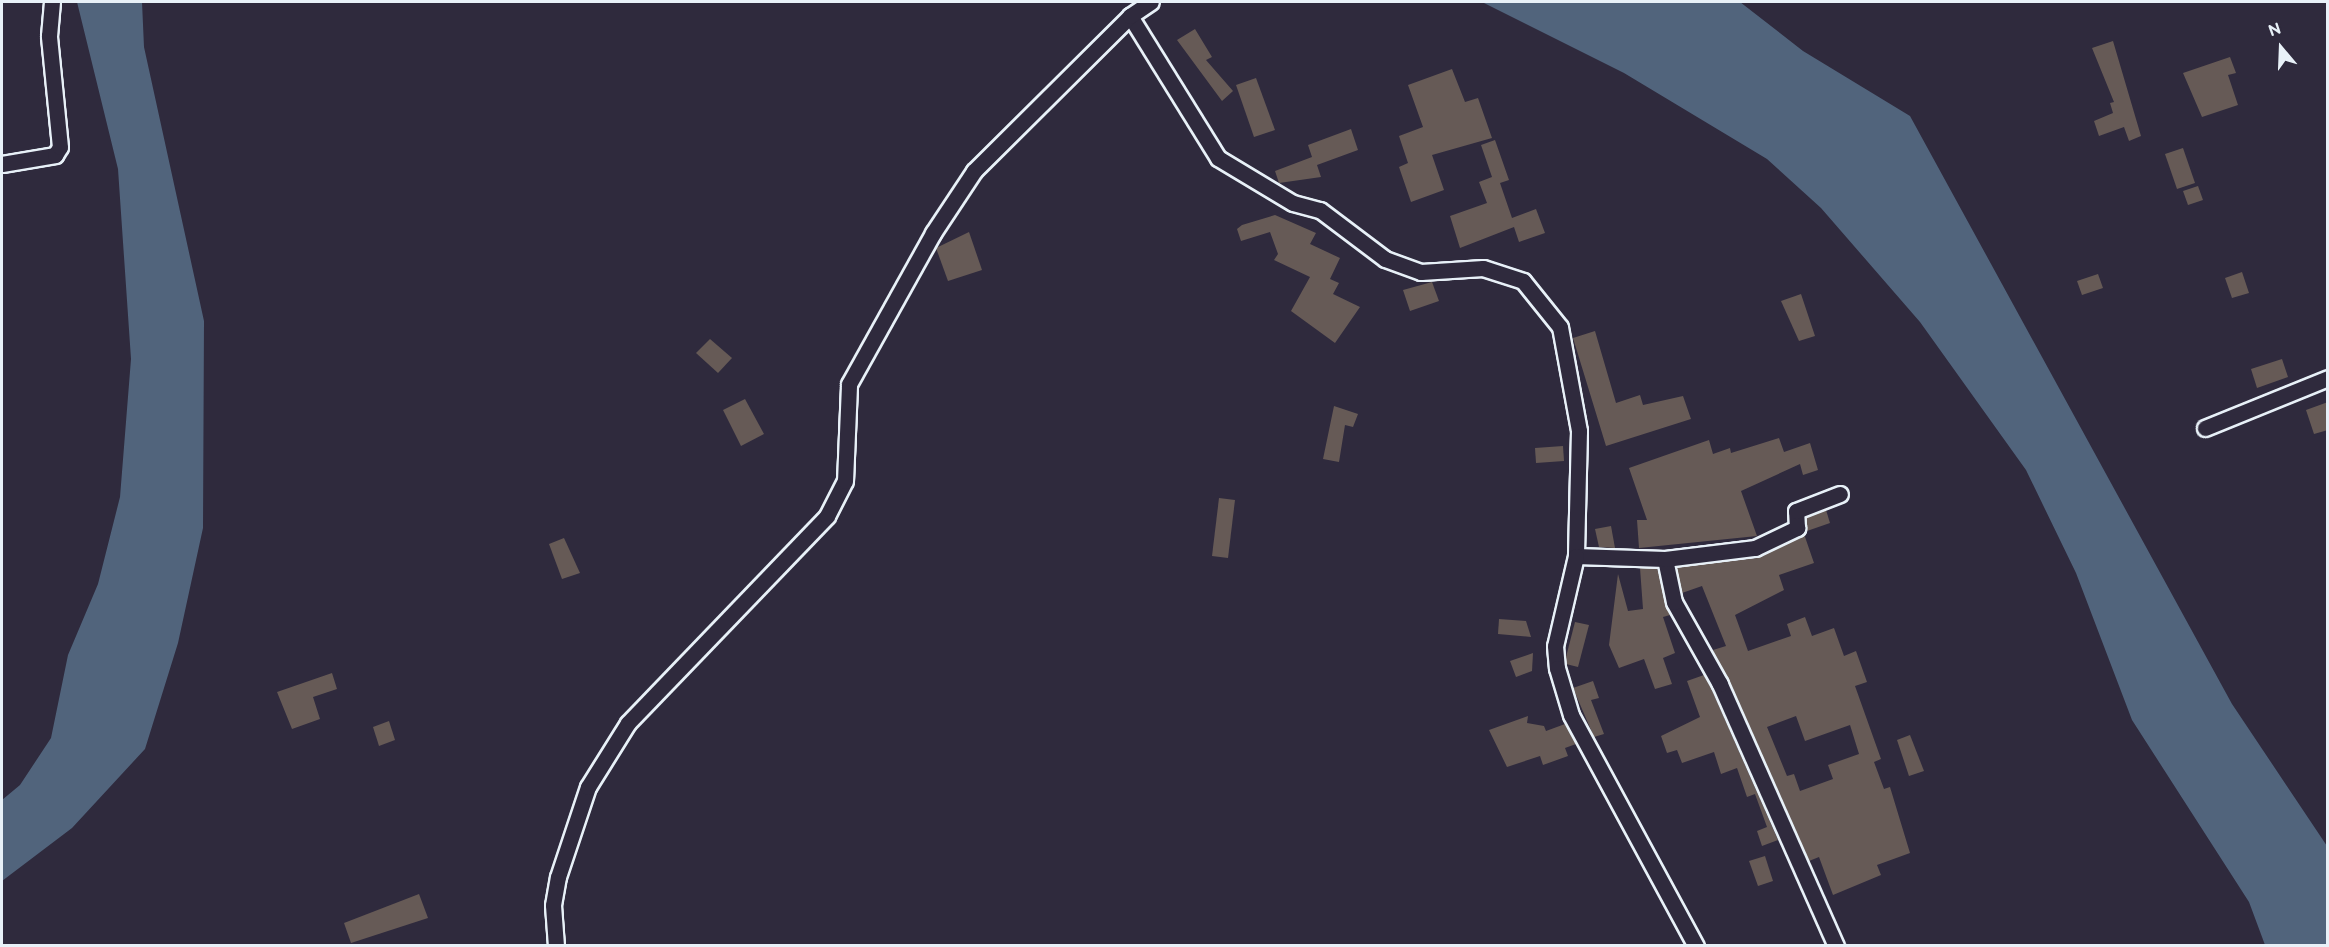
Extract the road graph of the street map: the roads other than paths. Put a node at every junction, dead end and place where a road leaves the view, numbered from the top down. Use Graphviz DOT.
graph roads {
  1 [pos="52,2"];
  2 [pos="1151,2"];
  3 [pos="1130,16"];
  4 [pos="2,164"];
  5 [pos="2328,378"];
  6 [pos="2205,428"];
  7 [pos="1840,494"];
  8 [pos="1576,556"];
  9 [pos="1665,559"];
  10 [pos="556,945"];
  11 [pos="1696,945"];
  12 [pos="1836,945"];
  1 -- 4 [label="street"];
  2 -- 3 [label="street"];
  3 -- 8 [label="street"];
  3 -- 10 [label="street"];
  5 -- 6 [label="street"];
  7 -- 9 [label="street"];
  8 -- 9 [label="street"];
  8 -- 11 [label="street"];
  9 -- 12 [label="street"];
}
